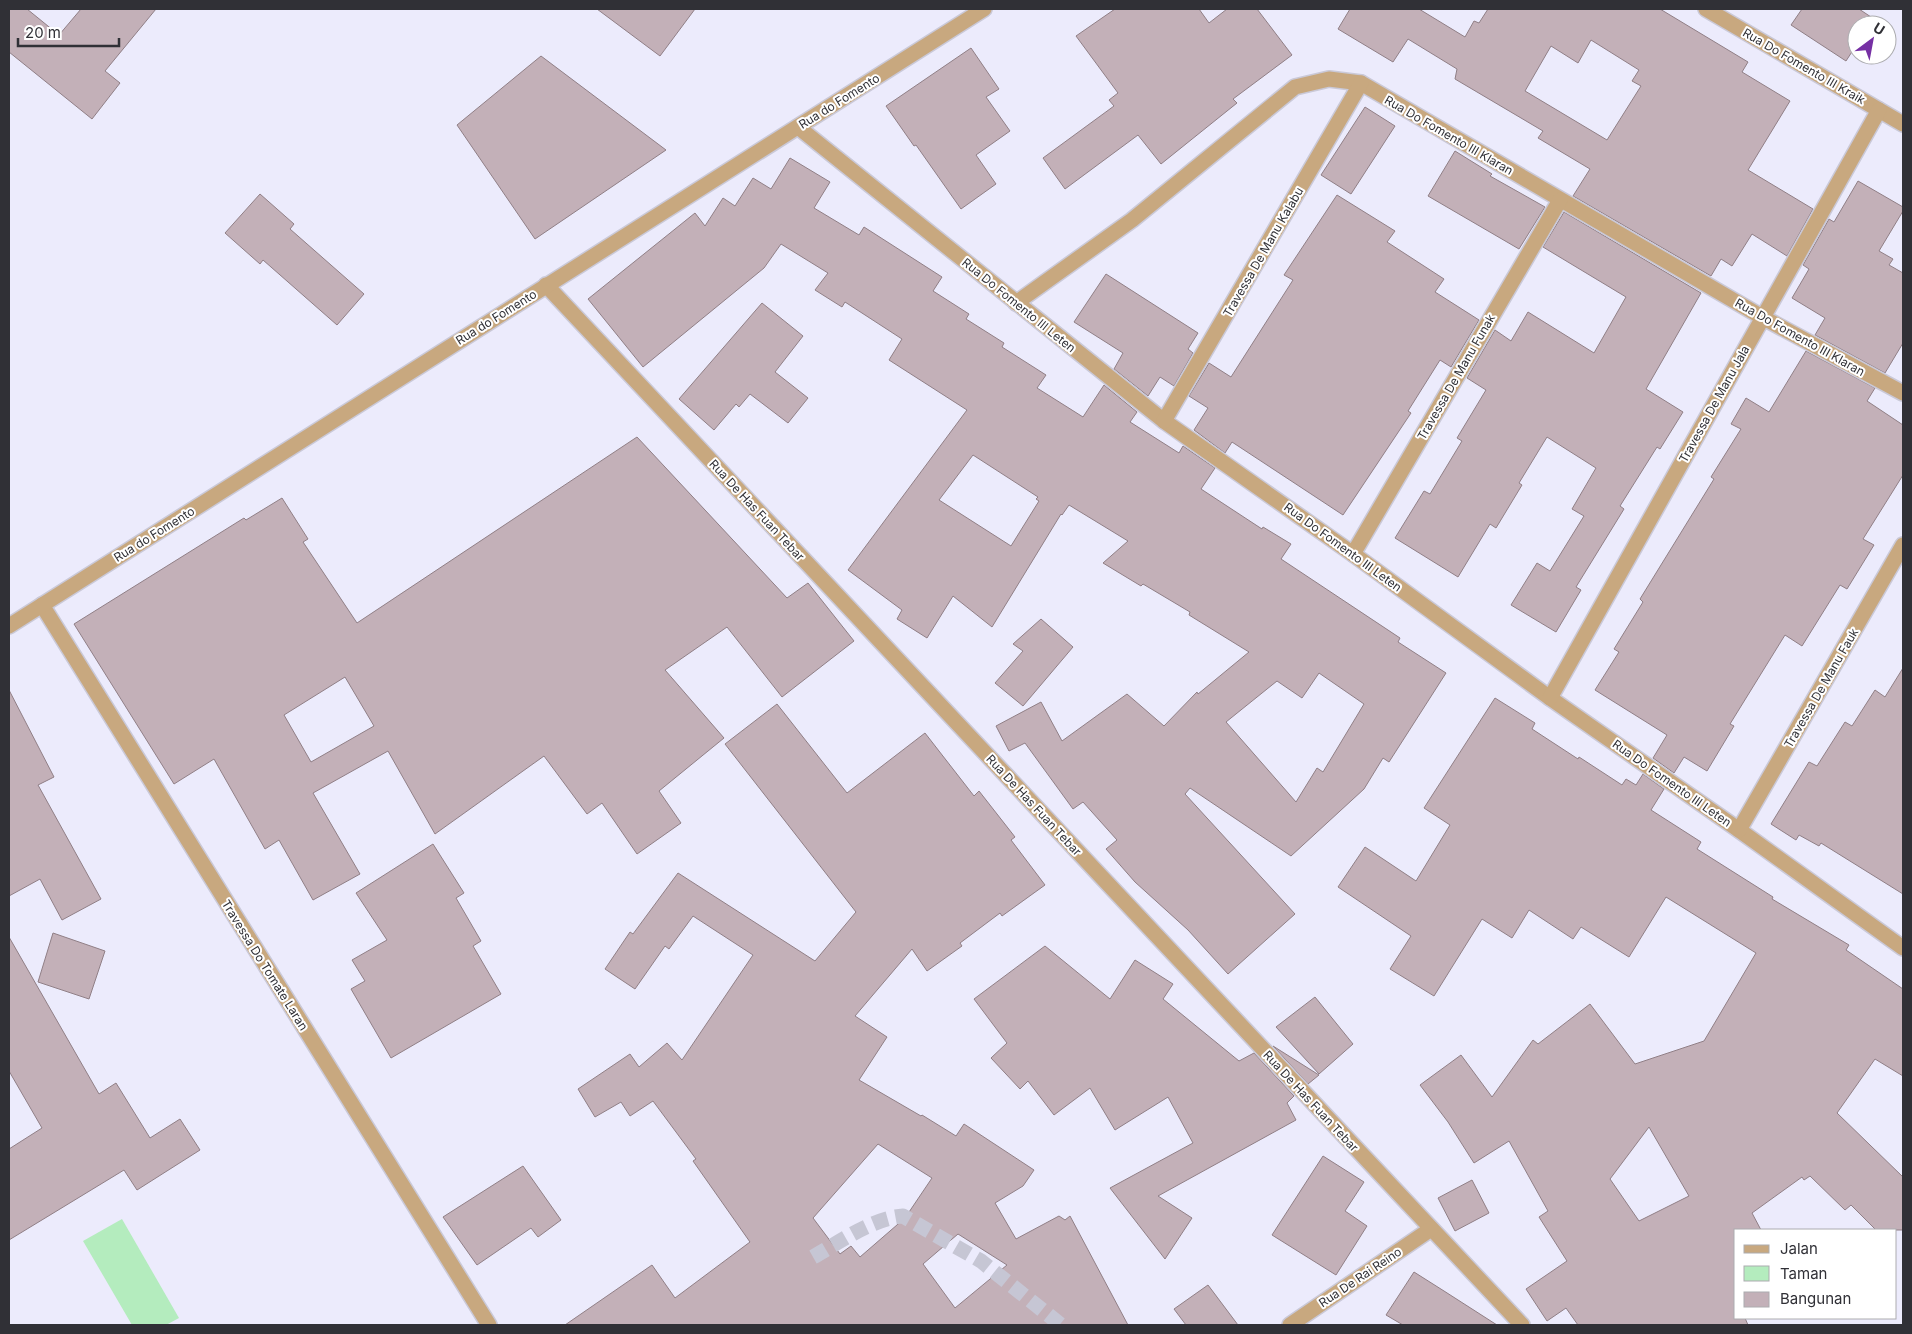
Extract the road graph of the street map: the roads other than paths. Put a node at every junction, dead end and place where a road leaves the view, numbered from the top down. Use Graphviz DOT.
graph roads {
  1 [pos="984,9"];
  2 [pos="1706,9"];
  3 [pos="1361,83"];
  4 [pos="1879,110"];
  5 [pos="1903,124"];
  6 [pos="798,127"];
  7 [pos="1560,200"];
  8 [pos="546,285"];
  9 [pos="1016,303"];
  10 [pos="1762,317"];
  11 [pos="1903,393"];
  12 [pos="1164,421"];
  13 [pos="1903,545"];
  14 [pos="1353,554"];
  15 [pos="42,604"];
  16 [pos="9,626"];
  17 [pos="1550,698"];
  18 [pos="1739,830"];
  19 [pos="1903,948"];
  20 [pos="1431,1229"];
  21 [pos="488,1325"];
  22 [pos="1290,1325"];
  23 [pos="1522,1325"];
  1 -- 6 [label="street, Rua do Fomento"];
  2 -- 4 [label="street, Rua Do Fomento III Kraik"];
  3 -- 7 [label="street, Rua Do Fomento III Klaran"];
  3 -- 9 [label="street, Rua Do Fomento III Klaran"];
  3 -- 12 [label="street, Travessa De Manu Kalabu"];
  4 -- 5 [label="street, Rua Do Fomento III Kraik"];
  4 -- 10 [label="street, Travessa De Manu Jala"];
  6 -- 8 [label="street, Rua do Fomento"];
  6 -- 9 [label="street, Rua Do Fomento III Leten"];
  7 -- 10 [label="street, Rua Do Fomento III Klaran"];
  7 -- 14 [label="street, Travessa De Manu Funak"];
  8 -- 15 [label="street, Rua do Fomento"];
  8 -- 20 [label="street, Rua De Has Fuan Tebar"];
  9 -- 12 [label="street, Rua Do Fomento III Leten"];
  10 -- 11 [label="street, Rua Do Fomento III Klaran"];
  10 -- 17 [label="street, Travessa De Manu Jala"];
  12 -- 14 [label="street, Rua Do Fomento III Leten"];
  13 -- 18 [label="street, Travessa De Manu Fauk"];
  14 -- 17 [label="street, Rua Do Fomento III Leten"];
  15 -- 16 [label="street, Rua do Fomento"];
  15 -- 21 [label="street, Travessa Do Tomate Laran"];
  17 -- 18 [label="street, Rua Do Fomento III Leten"];
  18 -- 19 [label="street, Rua Do Fomento III Leten"];
  20 -- 22 [label="street, Rua De Rai Reino"];
  20 -- 23 [label="street, Rua De Has Fuan Tebar"];
}
